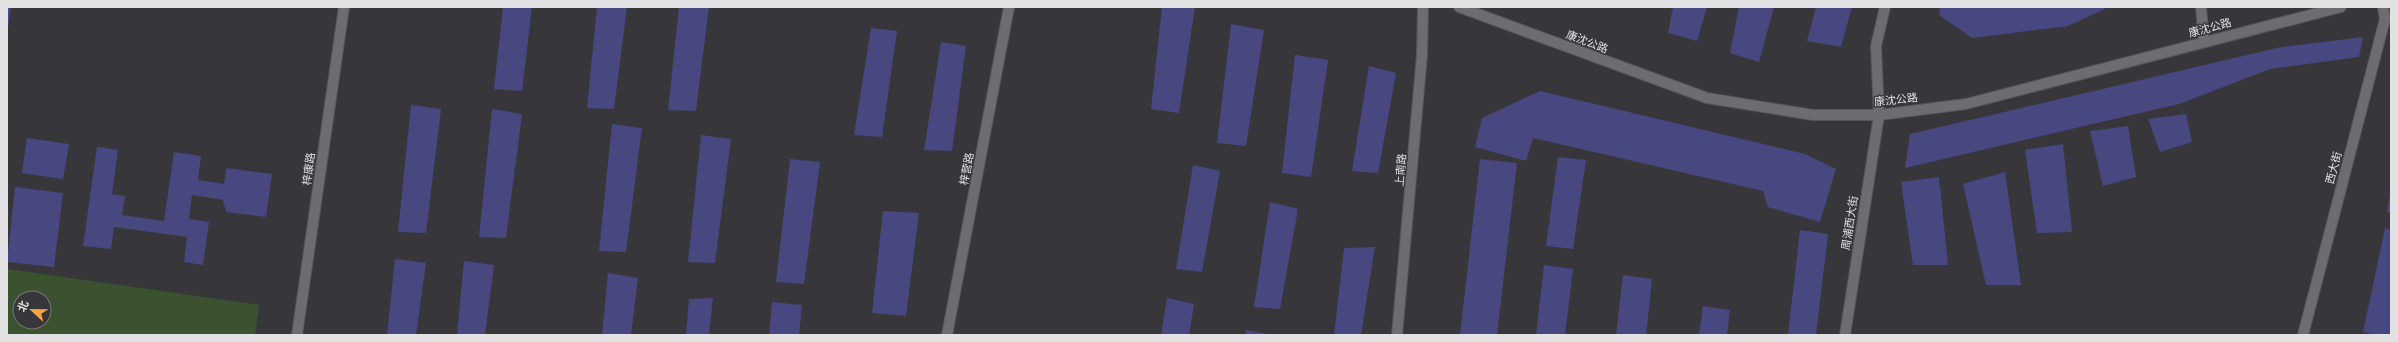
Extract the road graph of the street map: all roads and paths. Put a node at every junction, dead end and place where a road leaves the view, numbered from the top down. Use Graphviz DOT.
graph roads {
  1 [pos="344,7"];
  2 [pos="1009,7"];
  3 [pos="1423,7"];
  4 [pos="1459,7"];
  5 [pos="1885,7"];
  6 [pos="2201,7"];
  7 [pos="2341,7"];
  8 [pos="2383,7"];
  9 [pos="2204,42"];
  10 [pos="1879,114"];
  11 [pos="297,335"];
  12 [pos="947,335"];
  13 [pos="1397,335"];
  14 [pos="1845,335"];
  15 [pos="2303,335"];
  1 -- 11 [label="street, 梓康路"];
  2 -- 12 [label="street, 梓营路"];
  3 -- 13 [label="street, 上南路"];
  4 -- 10 [label="street, 康沈公路"];
  5 -- 10 [label="street, 周浦西大街"];
  6 -- 9 [label="street"];
  7 -- 9 [label="street, 康沈公路"];
  8 -- 15 [label="street, 西大街"];
  9 -- 10 [label="street, 康沈公路"];
  10 -- 14 [label="street, 周浦西大街"];
}
